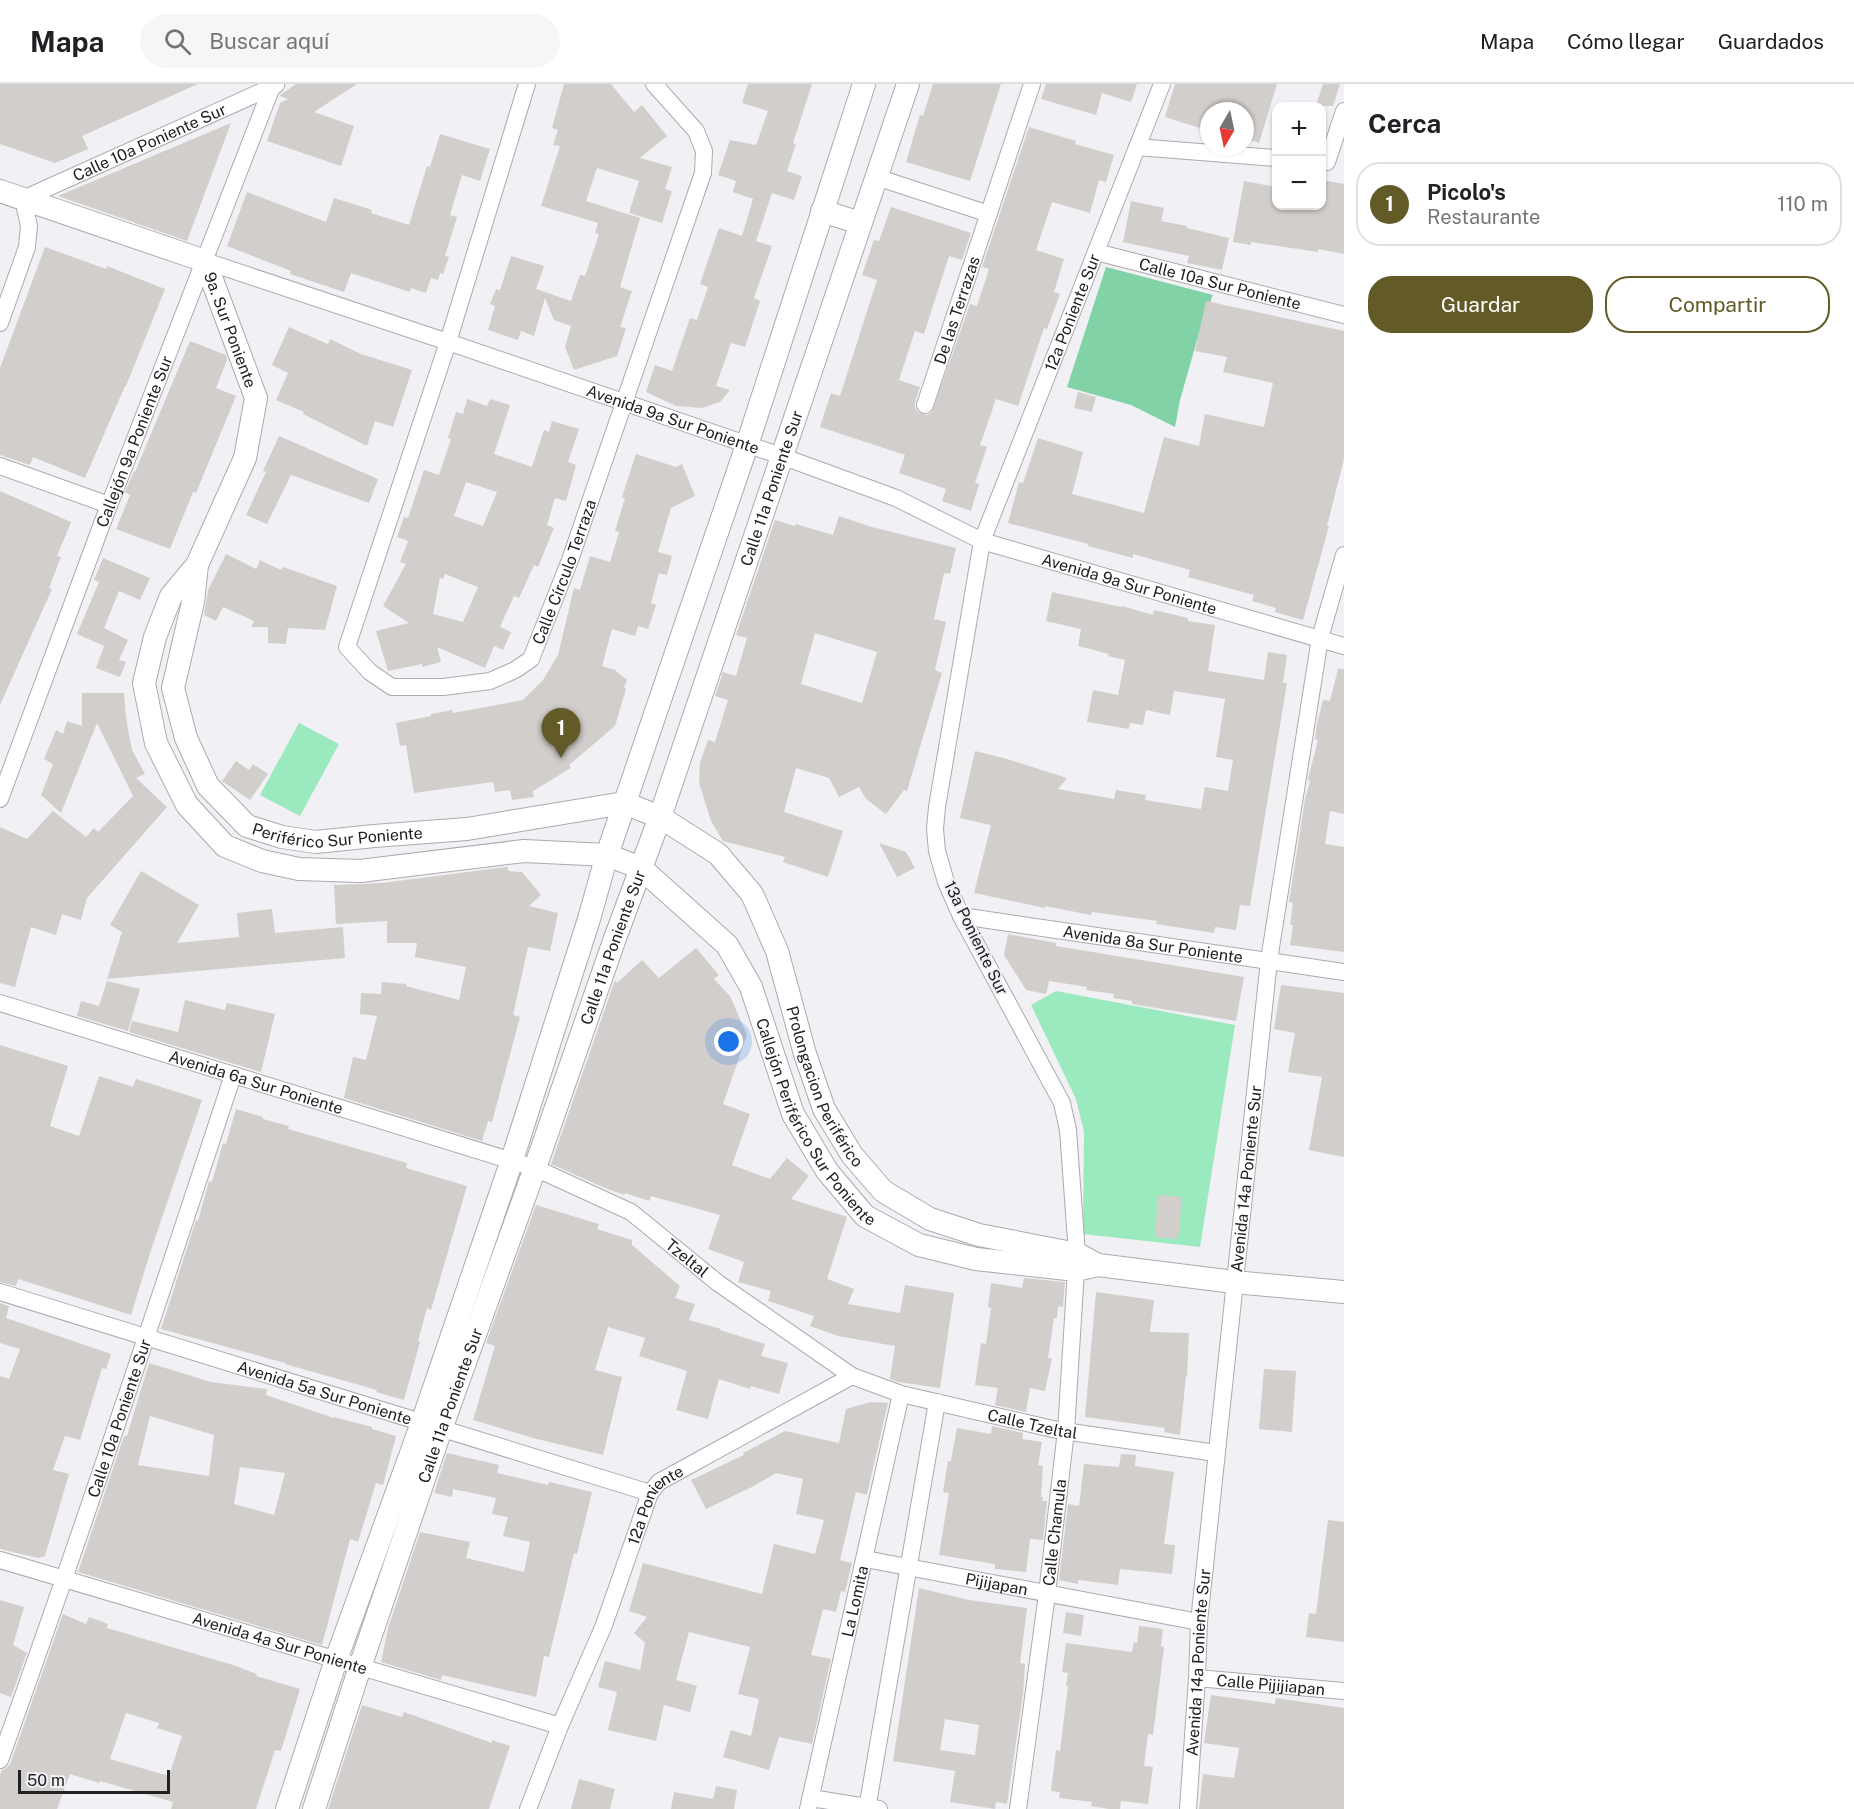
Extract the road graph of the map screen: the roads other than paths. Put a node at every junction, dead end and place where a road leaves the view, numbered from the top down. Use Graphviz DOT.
graph roads {
  1 [pos="527,84"];
  2 [pos="654,84"];
  3 [pos="864,84"];
  4 [pos="908,84"];
  5 [pos="1032,84"];
  6 [pos="1162,84"];
  7 [pos="274,85"];
  8 [pos="1344,111"];
  9 [pos="1137,147"];
  10 [pos="1272,158"];
  11 [pos="1331,162"];
  12 [pos="876,177"];
  13 [pos="0,191"];
  14 [pos="22,199"];
  15 [pos="822,211"];
  16 [pos="989,214"];
  17 [pos="860,223"];
  18 [pos="1096,252"];
  19 [pos="205,261"];
  20 [pos="1344,315"];
  21 [pos="0,323"];
  22 [pos="448,342"];
  23 [pos="623,402"];
  24 [pos="925,405"];
  25 [pos="747,445"];
  26 [pos="781,456"];
  27 [pos="0,466"];
  28 [pos="109,505"];
  29 [pos="982,541"];
  30 [pos="1344,555"];
  31 [pos="197,565"];
  32 [pos="1320,638"];
  33 [pos="1344,646"];
  34 [pos="8,758"];
  35 [pos="0,799"];
  36 [pos="624,803"];
  37 [pos="660,817"];
  38 [pos="607,855"];
  39 [pos="641,868"];
  40 [pos="961,916"];
  41 [pos="1269,960"];
  42 [pos="1344,972"];
  43 [pos="0,1004"];
  44 [pos="233,1075"];
  45 [pos="512,1160"];
  46 [pos="536,1168"];
  47 [pos="1084,1263"];
  48 [pos="1234,1282"];
  49 [pos="0,1292"];
  50 [pos="1344,1292"];
  51 [pos="147,1337"];
  52 [pos="852,1376"];
  53 [pos="902,1394"];
  54 [pos="937,1402"];
  55 [pos="432,1426"];
  56 [pos="1066,1431"];
  57 [pos="1216,1453"];
  58 [pos="650,1493"];
  59 [pos="865,1559"];
  60 [pos="0,1560"];
  61 [pos="908,1567"];
  62 [pos="65,1579"];
  63 [pos="1047,1594"];
  64 [pos="1199,1622"];
  65 [pos="336,1660"];
  66 [pos="360,1667"];
  67 [pos="1197,1678"];
  68 [pos="1344,1691"];
  69 [pos="560,1726"];
  70 [pos="0,1760"];
  71 [pos="810,1804"];
  72 [pos="287,1809"];
  73 [pos="314,1809"];
  74 [pos="528,1809"];
  75 [pos="871,1809"];
  76 [pos="1018,1809"];
  77 [pos="1188,1809"];
  1 -- 22 [label="street, Calle Círculo Terraza"];
  2 -- 23 [label="street, Calle Círculo Terraza"];
  3 -- 15 [label="main road, Calle 11a Poniente Sur"];
  4 -- 12 [label="main road, Calle 11a Poniente Sur"];
  5 -- 16 [label="street, De las Terrazas"];
  6 -- 9 [label="street, 12a Poniente Sur"];
  7 -- 14 [label="street, Calle 10a Poniente Sur"];
  7 -- 19 [label="street, Callejón 9a Poniente Sur"];
  8 -- 11 [label="street"];
  9 -- 10 [label="street"];
  9 -- 18 [label="street, 12a Poniente Sur"];
  12 -- 16 [label="street"];
  12 -- 17 [label="main road, Calle 11a Poniente Sur"];
  13 -- 14 [label="main road"];
  14 -- 19 [label="main road"];
  14 -- 21 [label="street"];
  15 -- 17 [label="main road"];
  15 -- 25 [label="main road, Calle 11a Poniente Sur"];
  16 -- 24 [label="street, De las Terrazas"];
  17 -- 26 [label="main road, Calle 11a Poniente Sur"];
  18 -- 20 [label="street, Calle 10a Sur Poniente"];
  18 -- 29 [label="street, 12a Poniente Sur"];
  19 -- 22 [label="street, Avenida 9a Sur Poniente"];
  19 -- 28 [label="street, Callejón 9a Poniente Sur"];
  19 -- 31 [label="main road, 9a. Sur Poniente"];
  22 -- 23 [label="street, Avenida 9a Sur Poniente"];
  22 -- 23 [label="street, Calle Círculo Terraza"];
  23 -- 25 [label="street, Avenida 9a Sur Poniente"];
  25 -- 26 [label="street, Avenida 9a Sur Poniente"];
  25 -- 36 [label="main road, Calle 11a Poniente Sur"];
  26 -- 29 [label="street, Avenida 9a Sur Poniente"];
  26 -- 37 [label="main road, Calle 11a Poniente Sur"];
  27 -- 28 [label="street"];
  28 -- 34 [label="street, Callejón 9a Poniente Sur"];
  29 -- 32 [label="street, Avenida 9a Sur Poniente"];
  29 -- 40 [label="street, 13a Poniente Sur"];
  30 -- 32 [label="street, Avenida 14a Poniente Sur"];
  31 -- 36 [label="main road, Periférico Sur Poniente"];
  31 -- 38 [label="main road, Periférico Sur Poniente"];
  32 -- 33 [label="street, Avenida 9a Sur Poniente"];
  32 -- 41 [label="street, Avenida 14a Poniente Sur"];
  34 -- 35 [label="street, Callejón 9a Poniente Sur"];
  36 -- 37 [label="main road"];
  36 -- 38 [label="main road, Calle 11a Poniente Sur"];
  37 -- 39 [label="main road, Calle 11a Poniente Sur"];
  37 -- 47 [label="main road, Prolongacion Periférico"];
  38 -- 39 [label="main road, Callejón Periférico Sur Poniente"];
  38 -- 45 [label="main road, Calle 11a Poniente Sur"];
  39 -- 46 [label="main road, Calle 11a Poniente Sur"];
  39 -- 47 [label="main road, Callejón Periférico Sur Poniente"];
  40 -- 41 [label="street, Avenida 8a Sur Poniente"];
  40 -- 47 [label="street, 13a Poniente Sur"];
  41 -- 42 [label="street, Avenida 8a Sur Poniente"];
  41 -- 48 [label="street, Avenida 14a Poniente Sur"];
  43 -- 44 [label="street, Avenida 6a Sur Poniente"];
  44 -- 45 [label="street, Avenida 6a Sur Poniente"];
  44 -- 51 [label="street, Calle 10a Poniente Sur"];
  45 -- 46 [label="street, Tzeltal"];
  45 -- 55 [label="main road, Calle 11a Poniente Sur"];
  46 -- 52 [label="street, Tzeltal"];
  46 -- 55 [label="main road, Calle 11a Poniente Sur"];
  47 -- 48 [label="main road, Callejón Periférico Sur Poniente"];
  47 -- 56 [label="street, Calle Chamula"];
  48 -- 50 [label="main road, Callejón Periférico Sur Poniente"];
  48 -- 57 [label="street, Avenida 14a Poniente Sur"];
  49 -- 51 [label="street, Avenida 5a Sur Poniente"];
  51 -- 55 [label="street, Avenida 5a Sur Poniente"];
  51 -- 62 [label="street, Calle 10a Poniente Sur"];
  52 -- 53 [label="street, Calle Tzeltal"];
  52 -- 58 [label="street, 12a Poniente"];
  53 -- 54 [label="street, Calle Tzeltal"];
  53 -- 59 [label="street, La Lomita"];
  54 -- 56 [label="street, Calle Tzeltal"];
  54 -- 61 [label="street"];
  55 -- 58 [label="street, Avenida 5a Sur Poniente"];
  55 -- 65 [label="main road, Calle 11a Poniente Sur"];
  55 -- 66 [label="main road, Calle 11a Poniente Sur"];
  56 -- 57 [label="street, Calle Tzeltal"];
  56 -- 63 [label="street, Calle Chamula"];
  57 -- 64 [label="street, Avenida 14a Poniente Sur"];
  58 -- 69 [label="street, 12a Poniente"];
  59 -- 61 [label="street, Pijijapan"];
  59 -- 71 [label="street, La Lomita"];
  60 -- 62 [label="street, Avenida 4a Sur Poniente"];
  61 -- 63 [label="street, Pijijapan"];
  61 -- 75 [label="street"];
  62 -- 65 [label="street, Avenida 4a Sur Poniente"];
  62 -- 70 [label="street, Calle 10a Poniente Sur"];
  63 -- 64 [label="street, Pijijapan"];
  63 -- 76 [label="street, Calle Chamula"];
  64 -- 67 [label="street, Avenida 14a Poniente Sur"];
  65 -- 66 [label="street, Avenida 4a Sur Poniente"];
  65 -- 72 [label="main road, Calle 11a Poniente Sur"];
  66 -- 69 [label="street, Avenida 4a Sur Poniente"];
  66 -- 73 [label="main road, Calle 11a Poniente Sur"];
  67 -- 68 [label="street, Calle Pijijiapan"];
  67 -- 77 [label="street, Avenida 14a Poniente Sur"];
  69 -- 74 [label="street, 12a Poniente"];
  71 -- 75 [label="street"];
}
